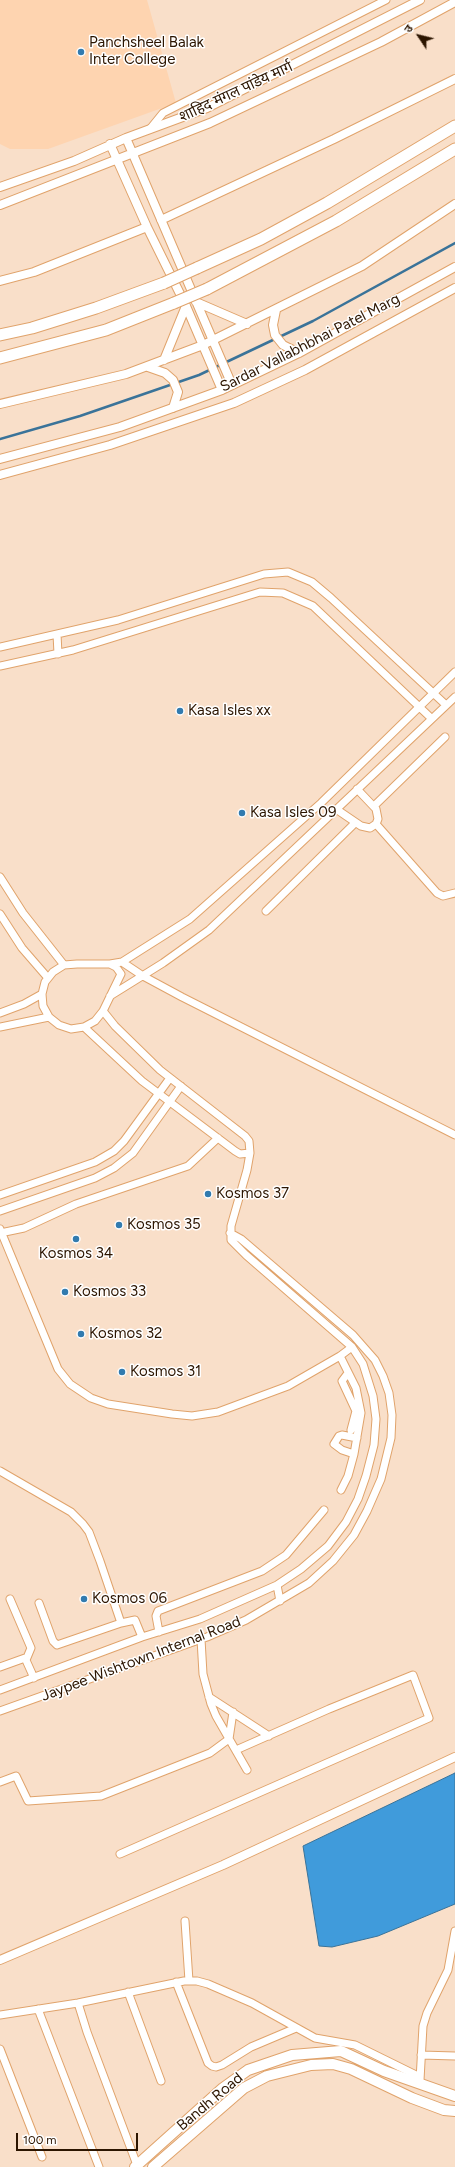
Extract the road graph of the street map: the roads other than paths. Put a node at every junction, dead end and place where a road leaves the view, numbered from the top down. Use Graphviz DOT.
graph roads {
  1 [pos="386,0"];
  2 [pos="420,0"];
  3 [pos="455,2"];
  4 [pos="455,79"];
  5 [pos="455,126"];
  6 [pos="150,129"];
  7 [pos="126,138"];
  8 [pos="110,144"];
  9 [pos="455,149"];
  10 [pos="133,155"];
  11 [pos="117,161"];
  12 [pos="0,187"];
  13 [pos="455,204"];
  14 [pos="0,205"];
  15 [pos="161,220"];
  16 [pos="147,227"];
  17 [pos="455,267"];
  18 [pos="0,281"];
  19 [pos="455,288"];
  20 [pos="196,302"];
  21 [pos="186,306"];
  22 [pos="276,310"];
  23 [pos="247,324"];
  24 [pos="0,335"];
  25 [pos="212,340"];
  26 [pos="203,345"];
  27 [pos="299,353"];
  28 [pos="0,358"];
  29 [pos="164,360"];
  30 [pos="148,367"];
  31 [pos="232,386"];
  32 [pos="222,390"];
  33 [pos="0,404"];
  34 [pos="173,408"];
  35 [pos="0,459"];
  36 [pos="0,475"];
  37 [pos="57,634"];
  38 [pos="0,647"];
  39 [pos="58,654"];
  40 [pos="0,666"];
  41 [pos="455,672"];
  42 [pos="433,692"];
  43 [pos="455,697"];
  44 [pos="446,705"];
  45 [pos="419,706"];
  46 [pos="432,718"];
  47 [pos="445,737"];
  48 [pos="357,789"];
  49 [pos="374,806"];
  50 [pos="336,809"];
  51 [pos="355,823"];
  52 [pos="376,824"];
  53 [pos="0,877"];
  54 [pos="455,893"];
  55 [pos="266,911"];
  56 [pos="0,914"];
  57 [pos="122,962"];
  58 [pos="110,964"];
  59 [pos="64,965"];
  60 [pos="143,976"];
  61 [pos="48,978"];
  62 [pos="42,994"];
  63 [pos="110,996"];
  64 [pos="103,1011"];
  65 [pos="0,1013"];
  66 [pos="49,1017"];
  67 [pos="0,1027"];
  68 [pos="84,1027"];
  69 [pos="170,1078"];
  70 [pos="181,1086"];
  71 [pos="158,1093"];
  72 [pos="170,1102"];
  73 [pos="455,1135"];
  74 [pos="218,1138"];
  75 [pos="250,1153"];
  76 [pos="0,1195"];
  77 [pos="0,1211"];
  78 [pos="1,1232"];
  79 [pos="230,1232"];
  80 [pos="352,1346"];
  81 [pos="340,1356"];
  82 [pos="348,1373"];
  83 [pos="351,1430"];
  84 [pos="357,1438"];
  85 [pos="354,1454"];
  86 [pos="0,1471"];
  87 [pos="341,1490"];
  88 [pos="324,1510"];
  89 [pos="277,1586"];
  90 [pos="10,1599"];
  91 [pos="280,1601"];
  92 [pos="39,1603"];
  93 [pos="121,1623"];
  94 [pos="159,1632"];
  95 [pos="142,1637"];
  96 [pos="201,1639"];
  97 [pos="26,1660"];
  98 [pos="0,1667"];
  99 [pos="34,1678"];
  100 [pos="0,1690"];
  101 [pos="209,1697"];
  102 [pos="0,1711"];
  103 [pos="233,1712"];
  104 [pos="269,1736"];
  105 [pos="229,1739"];
  106 [pos="236,1750"];
  107 [pos="455,1757"];
  108 [pos="247,1770"];
  109 [pos="0,1782"];
  110 [pos="120,1854"];
  111 [pos="185,1921"];
  112 [pos="455,1931"];
  113 [pos="0,1960"];
  114 [pos="189,1981"];
  115 [pos="176,1982"];
  116 [pos="128,1992"];
  117 [pos="78,2003"];
  118 [pos="38,2009"];
  119 [pos="0,2015"];
  120 [pos="296,2028"];
  121 [pos="0,2049"];
  122 [pos="421,2055"];
  123 [pos="455,2056"];
  124 [pos="161,2080"];
  125 [pos="420,2081"];
  126 [pos="451,2095"];
  127 [pos="444,2110"];
  128 [pos="455,2111"];
  129 [pos="42,2157"];
  130 [pos="136,2166"];
  131 [pos="99,2167"];
  132 [pos="153,2167"];
  1 -- 6 [label="street"];
  2 -- 6 [label="street, शाहिद मंगल पांडेय मार्ग"];
  3 -- 10 [label="street"];
  4 -- 15 [label="street"];
  5 -- 24 [label="highway, bridge"];
  6 -- 7 [label="street, शाहिद मंगल पांडेय मार्ग"];
  7 -- 8 [label="street, शाहिद मंगल पांडेय मार्ग"];
  7 -- 10 [label="street"];
  8 -- 11 [label="street"];
  8 -- 12 [label="street, शाहिद मंगल पांडेय मार्ग"];
  9 -- 28 [label="highway, bridge"];
  10 -- 11 [label="street"];
  10 -- 15 [label="street"];
  11 -- 14 [label="street"];
  11 -- 16 [label="street"];
  13 -- 22 [label="street"];
  15 -- 20 [label="street"];
  16 -- 18 [label="street"];
  16 -- 21 [label="street"];
  17 -- 27 [label="street, Sardar Vallabhbhai Patel Marg"];
  19 -- 36 [label="street, Sardar Vallabhbhai Patel Marg"];
  20 -- 23 [label="street"];
  20 -- 25 [label="street"];
  21 -- 26 [label="street"];
  21 -- 29 [label="street"];
  22 -- 23 [label="street"];
  22 -- 27 [label="street"];
  23 -- 25 [label="street"];
  25 -- 26 [label="street"];
  25 -- 31 [label="street"];
  26 -- 29 [label="street"];
  26 -- 32 [label="street"];
  27 -- 31 [label="street, Sardar Vallabhbhai Patel Marg"];
  29 -- 30 [label="street"];
  30 -- 33 [label="street"];
  30 -- 34 [label="street"];
  31 -- 32 [label="street, Sardar Vallabhbhai Patel Marg"];
  32 -- 34 [label="street, Sardar Vallabhbhai Patel Marg"];
  34 -- 35 [label="street, Sardar Vallabhbhai Patel Marg"];
  37 -- 38 [label="street"];
  37 -- 39 [label="street"];
  37 -- 42 [label="street"];
  39 -- 40 [label="street"];
  39 -- 45 [label="street"];
  41 -- 42 [label="street"];
  42 -- 44 [label="street"];
  42 -- 45 [label="street"];
  43 -- 44 [label="street"];
  44 -- 46 [label="street"];
  45 -- 46 [label="street"];
  45 -- 57 [label="street"];
  46 -- 48 [label="street"];
  47 -- 49 [label="street"];
  48 -- 49 [label="street"];
  48 -- 50 [label="street"];
  49 -- 52 [label="street"];
  50 -- 51 [label="street"];
  50 -- 60 [label="street"];
  51 -- 52 [label="street"];
  51 -- 55 [label="street"];
  52 -- 54 [label="street"];
  53 -- 59 [label="street"];
  56 -- 61 [label="street"];
  57 -- 58 [label="street"];
  57 -- 60 [label="street"];
  58 -- 59 [label="street"];
  58 -- 63 [label="street"];
  59 -- 61 [label="street"];
  60 -- 63 [label="street"];
  60 -- 73 [label="street"];
  61 -- 62 [label="street"];
  62 -- 65 [label="street"];
  62 -- 66 [label="street"];
  63 -- 64 [label="street"];
  64 -- 68 [label="street"];
  64 -- 69 [label="street"];
  66 -- 67 [label="street"];
  66 -- 68 [label="street"];
  68 -- 71 [label="street"];
  69 -- 70 [label="street"];
  69 -- 71 [label="street"];
  70 -- 72 [label="street"];
  70 -- 75 [label="street"];
  71 -- 72 [label="street"];
  71 -- 76 [label="street"];
  72 -- 74 [label="street"];
  72 -- 77 [label="street"];
  74 -- 75 [label="street"];
  74 -- 78 [label="street"];
  75 -- 79 [label="street"];
  78 -- 81 [label="street"];
  79 -- 80 [label="street, Jaypee Wishtown Internal Road"];
  79 -- 91 [label="street, Jaypee Wishtown Internal Road"];
  80 -- 81 [label="street"];
  80 -- 89 [label="street, Jaypee Wishtown Internal Road"];
  81 -- 82 [label="street"];
  82 -- 83 [label="street"];
  82 -- 84 [label="street"];
  84 -- 85 [label="street"];
  84 -- 85 [label="street"];
  85 -- 87 [label="street"];
  86 -- 93 [label="street"];
  88 -- 94 [label="street"];
  89 -- 91 [label="street"];
  89 -- 94 [label="street, Jaypee Wishtown Internal Road"];
  90 -- 97 [label="street"];
  91 -- 96 [label="street, Jaypee Wishtown Internal Road"];
  92 -- 93 [label="street"];
  93 -- 95 [label="street"];
  94 -- 95 [label="street, Jaypee Wishtown Internal Road"];
  95 -- 99 [label="street, Jaypee Wishtown Internal Road"];
  96 -- 101 [label="street"];
  96 -- 102 [label="street, Jaypee Wishtown Internal Road"];
  97 -- 98 [label="street"];
  97 -- 99 [label="street"];
  99 -- 100 [label="street, Jaypee Wishtown Internal Road"];
  101 -- 103 [label="street"];
  101 -- 105 [label="street"];
  103 -- 104 [label="street"];
  103 -- 105 [label="street"];
  104 -- 106 [label="street"];
  104 -- 110 [label="street"];
  105 -- 106 [label="street"];
  105 -- 109 [label="street"];
  106 -- 108 [label="street"];
  107 -- 113 [label="street"];
  111 -- 114 [label="street"];
  112 -- 122 [label="street"];
  114 -- 115 [label="street"];
  114 -- 120 [label="street"];
  115 -- 116 [label="street"];
  115 -- 120 [label="street"];
  116 -- 117 [label="street"];
  116 -- 124 [label="street"];
  117 -- 118 [label="street"];
  117 -- 130 [label="street"];
  118 -- 119 [label="street"];
  118 -- 131 [label="street"];
  120 -- 125 [label="street"];
  121 -- 129 [label="street"];
  122 -- 123 [label="street"];
  122 -- 125 [label="street"];
  125 -- 126 [label="main road, Bandh Road"];
  125 -- 130 [label="main road, Bandh Road"];
  126 -- 127 [label="main road"];
  127 -- 128 [label="main road, Bandh Road"];
  127 -- 132 [label="main road, Bandh Road"];
}
